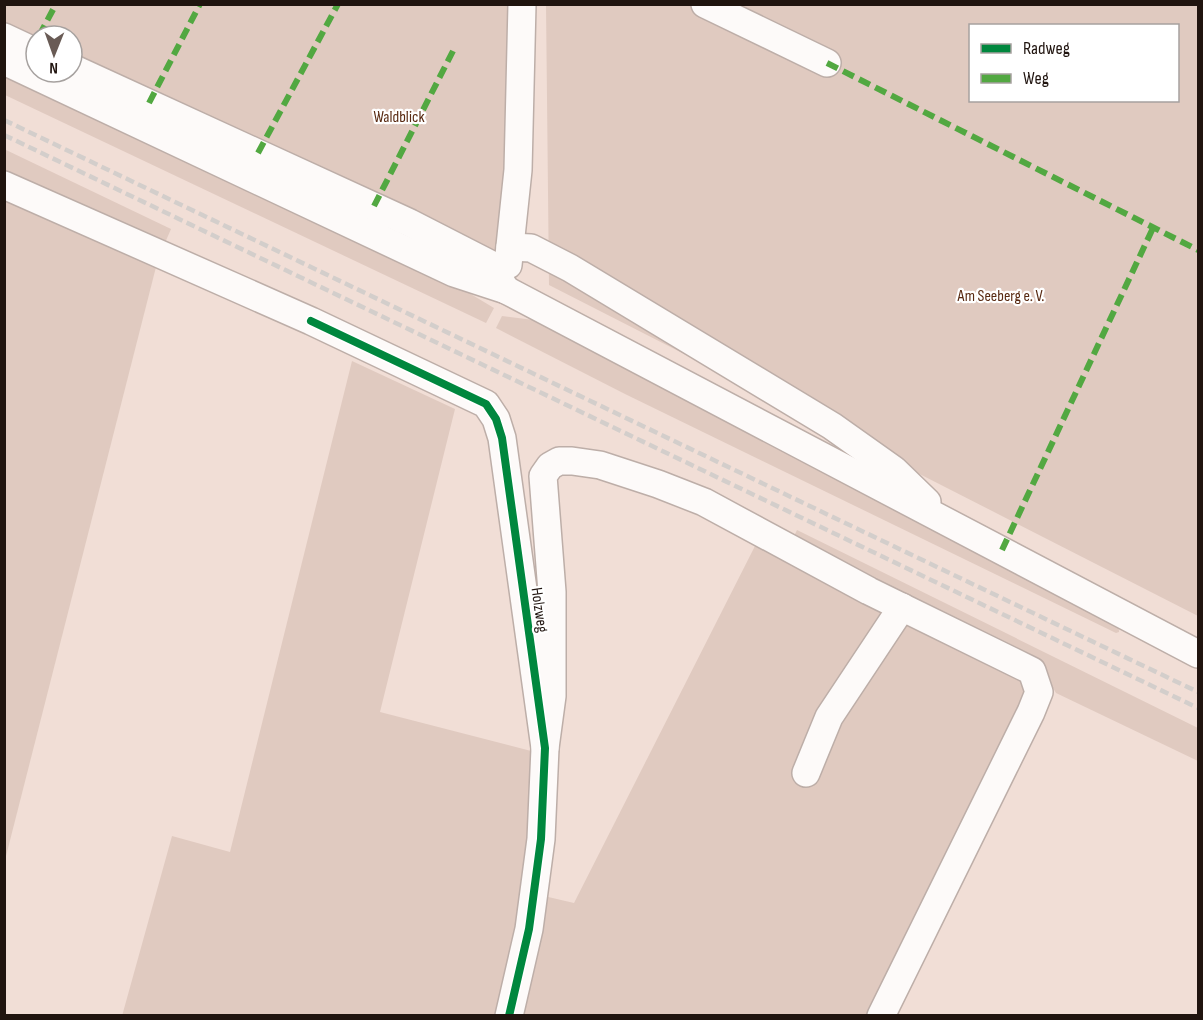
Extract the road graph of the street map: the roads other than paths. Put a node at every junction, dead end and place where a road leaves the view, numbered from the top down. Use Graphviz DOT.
graph roads {
  1 [pos="522,4"];
  2 [pos="705,4"];
  3 [pos="4,37"];
  4 [pos="24,46"];
  5 [pos="4,61"];
  6 [pos="827,63"];
  7 [pos="84,73"];
  8 [pos="4,185"];
  9 [pos="510,247"];
  10 [pos="506,290"];
  11 [pos="947,522"];
  12 [pos="902,607"];
  13 [pos="1198,654"];
  14 [pos="545,748"];
  15 [pos="806,773"];
  16 [pos="509,1016"];
  17 [pos="881,1016"];
  1 -- 9 [label="street"];
  2 -- 6 [label="street"];
  3 -- 4 [label="street"];
  5 -- 10 [label="street"];
  7 -- 10 [label="street"];
  8 -- 14 [label="street, Holzweg"];
  9 -- 10 [label="street"];
  9 -- 11 [label="street"];
  10 -- 11 [label="street"];
  11 -- 13 [label="street"];
  12 -- 14 [label="street"];
  12 -- 15 [label="street"];
  12 -- 17 [label="street"];
  14 -- 16 [label="street, Holzweg"];
}
